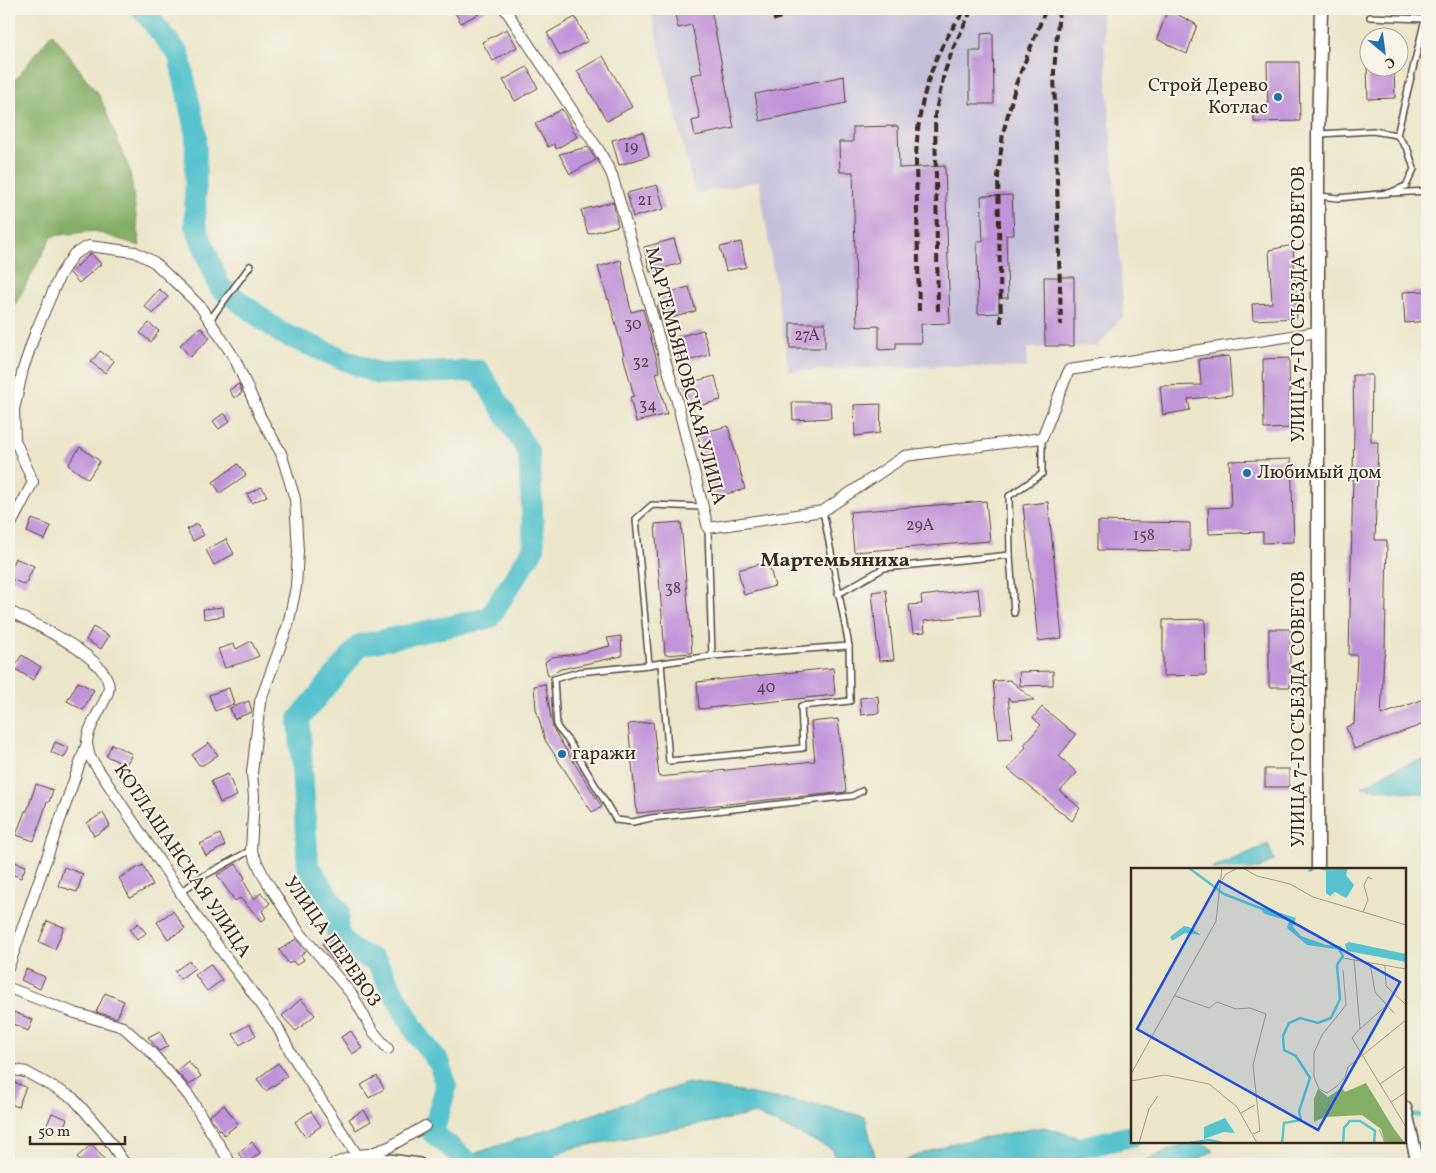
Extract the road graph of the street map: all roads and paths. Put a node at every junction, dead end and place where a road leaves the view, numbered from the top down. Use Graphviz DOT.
graph roads {
  1 [pos="505,9"];
  2 [pos="1321,9"];
  3 [pos="1425,9"];
  4 [pos="1370,17"];
  5 [pos="1425,19"];
  6 [pos="1318,134"];
  7 [pos="1397,135"];
  8 [pos="1427,190"];
  9 [pos="1389,193"];
  10 [pos="1318,196"];
  11 [pos="250,266"];
  12 [pos="209,322"];
  13 [pos="1318,332"];
  14 [pos="1042,438"];
  15 [pos="703,507"];
  16 [pos="823,511"];
  17 [pos="9,528"];
  18 [pos="708,528"];
  19 [pos="1010,555"];
  20 [pos="838,594"];
  21 [pos="9,611"];
  22 [pos="1014,614"];
  23 [pos="849,646"];
  24 [pos="712,656"];
  25 [pos="661,663"];
  26 [pos="649,664"];
  27 [pos="87,742"];
  28 [pos="862,790"];
  29 [pos="251,850"];
  30 [pos="1318,868"];
  31 [pos="181,892"];
  32 [pos="9,966"];
  33 [pos="9,988"];
  34 [pos="388,1049"];
  35 [pos="9,1069"];
  36 [pos="1406,1112"];
  37 [pos="425,1126"];
  38 [pos="369,1154"];
  39 [pos="357,1155"];
  40 [pos="125,1164"];
  41 [pos="231,1164"];
  42 [pos="333,1164"];
  43 [pos="424,1164"];
  44 [pos="1418,1164"];
  1 -- 15 [label="street, МАРТЕМЬЯНОВСКАЯ УЛИЦА"];
  2 -- 6 [label="street, УЛИЦА 7-ГО СЪЕЗДА СОВЕТОВ"];
  3 -- 5 [label="lane"];
  4 -- 5 [label="lane"];
  5 -- 7 [label="lane"];
  6 -- 7 [label="lane"];
  6 -- 10 [label="street, УЛИЦА 7-ГО СЪЕЗДА СОВЕТОВ"];
  7 -- 9 [label="lane"];
  8 -- 9 [label="lane"];
  9 -- 10 [label="lane"];
  10 -- 13 [label="street, УЛИЦА 7-ГО СЪЕЗДА СОВЕТОВ"];
  11 -- 12 [label="lane"];
  12 -- 17 [label="street, УЛИЦА ПЕРЕВОЗ"];
  12 -- 29 [label="street, УЛИЦА ПЕРЕВОЗ"];
  13 -- 14 [label="street"];
  13 -- 30 [label="street, УЛИЦА 7-ГО СЪЕЗДА СОВЕТОВ"];
  14 -- 16 [label="street, МАРТЕМЬЯНОВСКАЯ УЛИЦА"];
  14 -- 19 [label="lane"];
  15 -- 18 [label="street, МАРТЕМЬЯНОВСКАЯ УЛИЦА"];
  15 -- 26 [label="lane"];
  16 -- 18 [label="street, МАРТЕМЬЯНОВСКАЯ УЛИЦА"];
  16 -- 20 [label="lane"];
  18 -- 24 [label="lane"];
  19 -- 20 [label="lane"];
  19 -- 22 [label="lane"];
  20 -- 23 [label="lane"];
  21 -- 27 [label="street"];
  23 -- 24 [label="lane"];
  23 -- 25 [label="lane"];
  24 -- 25 [label="lane"];
  25 -- 26 [label="lane"];
  26 -- 28 [label="lane"];
  27 -- 31 [label="street, КОТЛАШАНСКАЯ УЛИЦА"];
  27 -- 32 [label="street"];
  29 -- 31 [label="lane"];
  29 -- 34 [label="street, УЛИЦА ПЕРЕВОЗ"];
  31 -- 39 [label="street, КОТЛАШАНСКАЯ УЛИЦА"];
  33 -- 41 [label="street"];
  35 -- 40 [label="street"];
  36 -- 44 [label="street"];
  37 -- 38 [label="street"];
  38 -- 39 [label="street"];
  38 -- 43 [label="lane"];
  39 -- 42 [label="street"];
}
